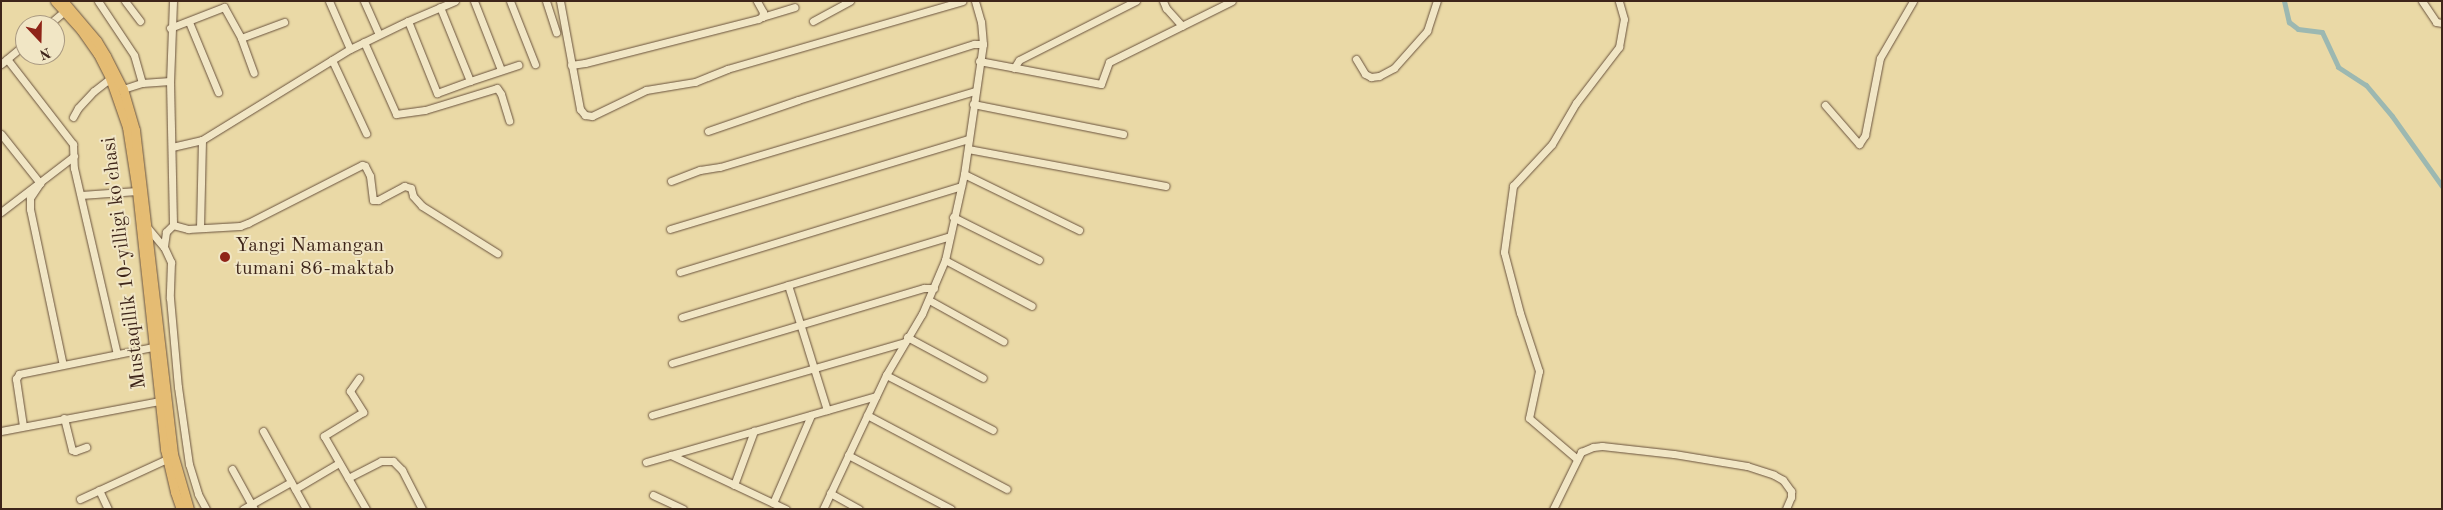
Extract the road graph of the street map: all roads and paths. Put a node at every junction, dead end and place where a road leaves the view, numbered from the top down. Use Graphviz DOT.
graph roads {
  1 [pos="98,1"];
  2 [pos="125,1"];
  3 [pos="171,1"];
  4 [pos="329,1"];
  5 [pos="364,1"];
  6 [pos="454,1"];
  7 [pos="474,1"];
  8 [pos="510,1"];
  9 [pos="546,1"];
  10 [pos="560,1"];
  11 [pos="757,1"];
  12 [pos="850,1"];
  13 [pos="962,1"];
  14 [pos="975,1"];
  15 [pos="1136,1"];
  16 [pos="1163,1"];
  17 [pos="1232,1"];
  18 [pos="1437,1"];
  19 [pos="1913,1"];
  20 [pos="2422,1"];
  21 [pos="1622,3"];
  22 [pos="61,4"];
  23 [pos="440,7"];
  24 [pos="794,7"];
  25 [pos="54,15"];
  26 [pos="762,17"];
  27 [pos="813,20"];
  28 [pos="140,21"];
  29 [pos="408,21"];
  30 [pos="189,22"];
  31 [pos="284,22"];
  32 [pos="2442,23"];
  33 [pos="1182,26"];
  34 [pos="170,28"];
  35 [pos="556,32"];
  36 [pos="379,34"];
  37 [pos="241,38"];
  38 [pos="364,42"];
  39 [pos="983,44"];
  40 [pos="350,49"];
  41 [pos="15,53"];
  42 [pos="8,59"];
  43 [pos="1356,59"];
  44 [pos="332,60"];
  45 [pos="980,61"];
  46 [pos="1,64"];
  47 [pos="535,64"];
  48 [pos="518,65"];
  49 [pos="571,65"];
  50 [pos="1014,68"];
  51 [pos="502,70"];
  52 [pos="254,73"];
  53 [pos="113,76"];
  54 [pos="170,81"];
  55 [pos="470,81"];
  56 [pos="142,83"];
  57 [pos="123,88"];
  58 [pos="975,91"];
  59 [pos="218,92"];
  60 [pos="973,104"];
  61 [pos="1825,105"];
  62 [pos="73,117"];
  63 [pos="510,120"];
  64 [pos="708,131"];
  65 [pos="366,133"];
  66 [pos="1,134"];
  67 [pos="1123,134"];
  68 [pos="969,139"];
  69 [pos="202,140"];
  70 [pos="172,147"];
  71 [pos="968,149"];
  72 [pos="74,156"];
  73 [pos="964,174"];
  74 [pos="671,181"];
  75 [pos="40,183"];
  76 [pos="961,186"];
  77 [pos="1166,186"];
  78 [pos="137,191"];
  79 [pos="81,195"];
  80 [pos="1,212"];
  81 [pos="953,217"];
  82 [pos="173,225"];
  83 [pos="147,227"];
  84 [pos="200,228"];
  85 [pos="670,229"];
  86 [pos="1079,230"];
  87 [pos="950,236"];
  88 [pos="164,247"];
  89 [pos="497,253"];
  90 [pos="945,260"];
  91 [pos="1039,260"];
  92 [pos="680,272"];
  93 [pos="788,285"];
  94 [pos="934,288"];
  95 [pos="929,300"];
  96 [pos="1032,306"];
  97 [pos="682,317"];
  98 [pos="801,325"];
  99 [pos="906,340"];
  100 [pos="1003,341"];
  101 [pos="153,346"];
  102 [pos="117,354"];
  103 [pos="672,363"];
  104 [pos="63,365"];
  105 [pos="814,368"];
  106 [pos="886,375"];
  107 [pos="359,378"];
  108 [pos="983,378"];
  109 [pos="876,396"];
  110 [pos="160,401"];
  111 [pos="827,410"];
  112 [pos="652,415"];
  113 [pos="810,415"];
  114 [pos="867,415"];
  115 [pos="64,418"];
  116 [pos="23,426"];
  117 [pos="263,430"];
  118 [pos="993,430"];
  119 [pos="1,431"];
  120 [pos="754,431"];
  121 [pos="86,447"];
  122 [pos="670,455"];
  123 [pos="848,455"];
  124 [pos="167,459"];
  125 [pos="1577,459"];
  126 [pos="646,462"];
  127 [pos="340,464"];
  128 [pos="232,469"];
  129 [pos="348,478"];
  130 [pos="293,485"];
  131 [pos="734,485"];
  132 [pos="1007,489"];
  133 [pos="99,490"];
  134 [pos="830,493"];
  135 [pos="652,495"];
  136 [pos="80,499"];
  137 [pos="773,503"];
  138 [pos="253,506"];
  139 [pos="108,509"];
  140 [pos="181,509"];
  141 [pos="189,509"];
  142 [pos="206,509"];
  143 [pos="244,509"];
  144 [pos="306,509"];
  145 [pos="366,509"];
  146 [pos="422,509"];
  147 [pos="683,509"];
  148 [pos="786,509"];
  149 [pos="824,509"];
  150 [pos="860,509"];
  151 [pos="951,509"];
  152 [pos="1553,509"];
  153 [pos="1786,509"];
  1 -- 56 [label="street"];
  2 -- 28 [label="street"];
  3 -- 34 [label="street"];
  4 -- 40 [label="street"];
  5 -- 36 [label="street"];
  6 -- 23 [label="street"];
  7 -- 51 [label="street"];
  8 -- 47 [label="street"];
  9 -- 35 [label="street"];
  10 -- 49 [label="street"];
  11 -- 26 [label="street"];
  12 -- 27 [label="street"];
  13 -- 49 [label="street"];
  14 -- 39 [label="street"];
  15 -- 50 [label="street"];
  16 -- 33 [label="street"];
  17 -- 33 [label="street"];
  18 -- 43 [label="street"];
  19 -- 61 [label="street"];
  20 -- 32 [label="street"];
  21 -- 125 [label="street"];
  22 -- 25 [label="street"];
  22 -- 53 [label="main road, Mustaqillik 10-yilligi ko'chasi"];
  23 -- 29 [label="street"];
  23 -- 55 [label="street"];
  24 -- 26 [label="street"];
  26 -- 49 [label="street"];
  29 -- 36 [label="street"];
  29 -- 55 [label="street"];
  30 -- 34 [label="street"];
  30 -- 37 [label="street"];
  30 -- 59 [label="street"];
  31 -- 37 [label="street"];
  33 -- 50 [label="street"];
  34 -- 54 [label="street"];
  36 -- 38 [label="street"];
  37 -- 52 [label="street"];
  38 -- 40 [label="street"];
  38 -- 63 [label="street"];
  39 -- 45 [label="street"];
  39 -- 64 [label="street"];
  40 -- 44 [label="street"];
  41 -- 42 [label="street"];
  42 -- 46 [label="street"];
  42 -- 72 [label="street"];
  44 -- 65 [label="street"];
  44 -- 69 [label="street"];
  45 -- 50 [label="street"];
  45 -- 58 [label="street"];
  48 -- 51 [label="street"];
  51 -- 55 [label="street"];
  53 -- 57 [label="main road, Mustaqillik 10-yilligi ko'chasi"];
  53 -- 62 [label="street"];
  53 -- 78 [label="main road, Mustaqillik 10-yilligi ko'chasi"];
  54 -- 56 [label="street"];
  54 -- 70 [label="street"];
  56 -- 57 [label="street"];
  57 -- 83 [label="main road, Mustaqillik 10-yilligi ko'chasi"];
  58 -- 60 [label="street"];
  58 -- 74 [label="street"];
  60 -- 67 [label="street"];
  60 -- 68 [label="street"];
  66 -- 75 [label="street"];
  68 -- 71 [label="street"];
  68 -- 85 [label="street"];
  69 -- 70 [label="street"];
  69 -- 84 [label="street"];
  70 -- 82 [label="street"];
  71 -- 73 [label="street"];
  71 -- 77 [label="street"];
  72 -- 75 [label="street"];
  72 -- 79 [label="street"];
  73 -- 76 [label="street"];
  73 -- 86 [label="street"];
  75 -- 80 [label="street"];
  75 -- 104 [label="street"];
  76 -- 81 [label="street"];
  76 -- 92 [label="street"];
  78 -- 79 [label="street"];
  78 -- 101 [label="main road, Mustaqillik 10-yilligi ko'chasi"];
  79 -- 102 [label="street"];
  81 -- 87 [label="street"];
  81 -- 91 [label="street"];
  82 -- 84 [label="street"];
  82 -- 88 [label="street"];
  83 -- 88 [label="street"];
  83 -- 141 [label="main road, Mustaqillik 10-yilligi ko'chasi"];
  84 -- 89 [label="street"];
  87 -- 90 [label="street"];
  87 -- 93 [label="street"];
  88 -- 142 [label="street"];
  90 -- 94 [label="street"];
  90 -- 96 [label="street"];
  93 -- 97 [label="street"];
  93 -- 98 [label="street"];
  94 -- 95 [label="street"];
  94 -- 98 [label="street"];
  95 -- 99 [label="street"];
  95 -- 100 [label="street"];
  98 -- 103 [label="street"];
  98 -- 105 [label="street"];
  99 -- 105 [label="street"];
  99 -- 106 [label="street"];
  99 -- 108 [label="street"];
  101 -- 102 [label="street"];
  101 -- 110 [label="main road, Mustaqillik 10-yilligi ko'chasi"];
  102 -- 104 [label="street"];
  104 -- 116 [label="street"];
  105 -- 111 [label="street"];
  105 -- 112 [label="street"];
  106 -- 109 [label="street"];
  106 -- 118 [label="street"];
  107 -- 127 [label="street"];
  109 -- 111 [label="street"];
  109 -- 114 [label="street"];
  110 -- 115 [label="street"];
  110 -- 124 [label="main road, Mustaqillik 10-yilligi ko'chasi"];
  111 -- 113 [label="street"];
  113 -- 120 [label="street"];
  113 -- 137 [label="street"];
  114 -- 123 [label="street"];
  114 -- 132 [label="street"];
  115 -- 116 [label="street"];
  115 -- 121 [label="street"];
  116 -- 119 [label="street"];
  117 -- 130 [label="street"];
  120 -- 122 [label="street"];
  120 -- 131 [label="street"];
  122 -- 126 [label="street"];
  122 -- 131 [label="street"];
  123 -- 134 [label="street"];
  123 -- 151 [label="street"];
  124 -- 133 [label="street"];
  124 -- 140 [label="main road, Mustaqillik 10-yilligi ko'chasi"];
  125 -- 152 [label="street"];
  125 -- 153 [label="street"];
  127 -- 129 [label="street"];
  127 -- 130 [label="street"];
  128 -- 138 [label="street"];
  129 -- 145 [label="street"];
  129 -- 146 [label="street"];
  130 -- 138 [label="street"];
  130 -- 144 [label="street"];
  131 -- 137 [label="street"];
  133 -- 136 [label="street"];
  133 -- 139 [label="street"];
  134 -- 149 [label="street"];
  134 -- 150 [label="street"];
  135 -- 147 [label="street"];
  137 -- 148 [label="street"];
  138 -- 143 [label="street"];
}
